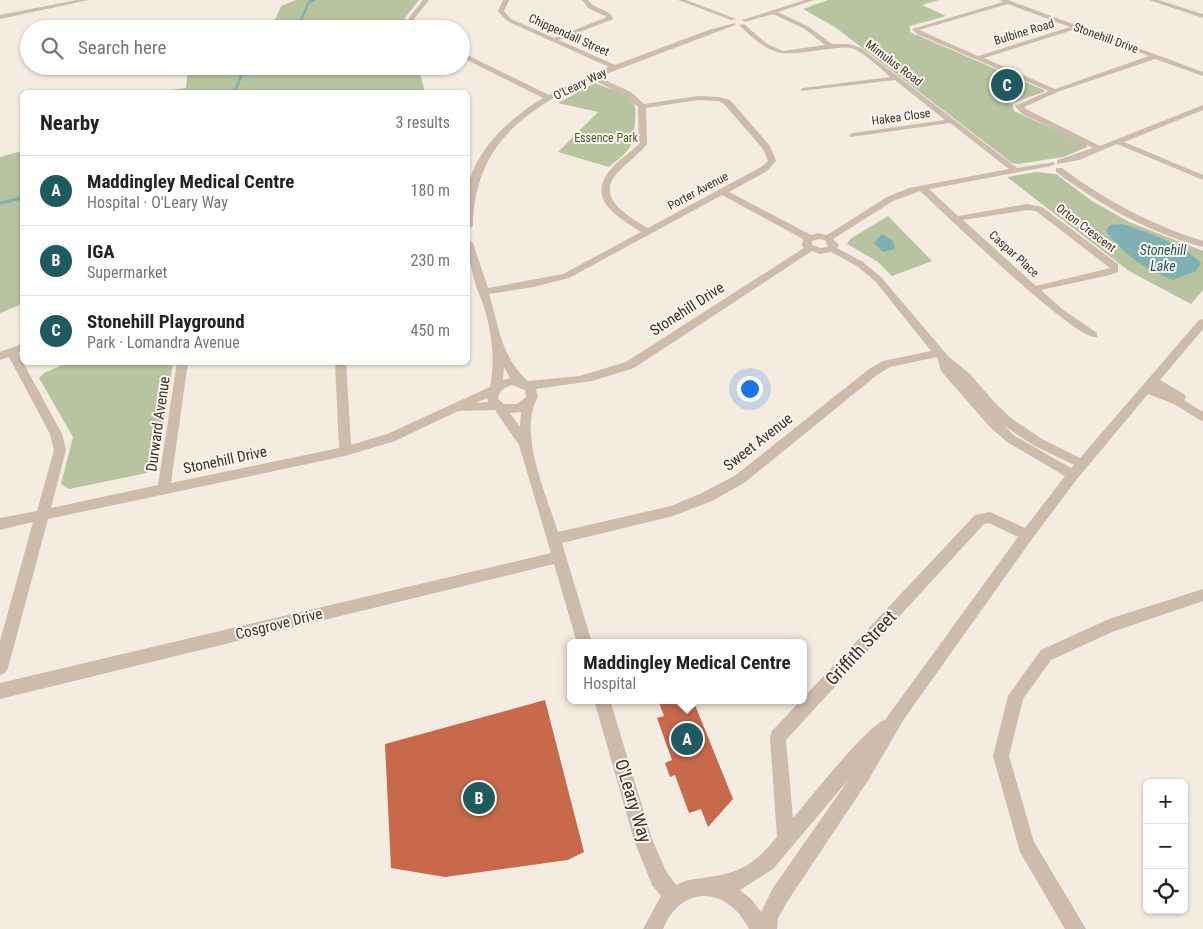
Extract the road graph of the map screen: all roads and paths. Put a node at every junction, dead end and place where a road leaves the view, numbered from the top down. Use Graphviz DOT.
graph roads {
  1 [pos="86,0"];
  2 [pos="426,0"];
  3 [pos="506,0"];
  4 [pos="585,0"];
  5 [pos="681,0"];
  6 [pos="811,0"];
  7 [pos="1152,0"];
  8 [pos="1006,1"];
  9 [pos="1203,9"];
  10 [pos="774,12"];
  11 [pos="1192,13"];
  12 [pos="1203,16"];
  13 [pos="0,17"];
  14 [pos="411,20"];
  15 [pos="733,21"];
  16 [pos="744,22"];
  17 [pos="1077,27"];
  18 [pos="553,40"];
  19 [pos="830,47"];
  20 [pos="779,52"];
  21 [pos="1156,56"];
  22 [pos="978,58"];
  23 [pos="470,59"];
  24 [pos="783,63"];
  25 [pos="615,67"];
  26 [pos="1203,74"];
  27 [pos="591,76"];
  28 [pos="896,78"];
  29 [pos="803,90"];
  30 [pos="1054,91"];
  31 [pos="550,98"];
  32 [pos="642,106"];
  33 [pos="1203,107"];
  34 [pos="951,121"];
  35 [pos="853,135"];
  36 [pos="1118,142"];
  37 [pos="1101,149"];
  38 [pos="1061,167"];
  39 [pos="1016,171"];
  40 [pos="1203,178"];
  41 [pos="470,185"];
  42 [pos="922,188"];
  43 [pos="723,192"];
  44 [pos="956,219"];
  45 [pos="648,232"];
  46 [pos="828,238"];
  47 [pos="1203,238"];
  48 [pos="810,243"];
  49 [pos="1203,244"];
  50 [pos="832,249"];
  51 [pos="470,250"];
  52 [pos="1034,289"];
  53 [pos="483,292"];
  54 [pos="1203,322"];
  55 [pos="1093,335"];
  56 [pos="498,347"];
  57 [pos="17,350"];
  58 [pos="0,356"];
  59 [pos="942,356"];
  60 [pos="24,365"];
  61 [pos="183,365"];
  62 [pos="340,365"];
  63 [pos="576,382"];
  64 [pos="526,384"];
  65 [pos="1149,384"];
  66 [pos="495,389"];
  67 [pos="528,403"];
  68 [pos="499,407"];
  69 [pos="450,410"];
  70 [pos="1203,418"];
  71 [pos="525,444"];
  72 [pos="345,451"];
  73 [pos="1082,464"];
  74 [pos="1072,475"];
  75 [pos="164,490"];
  76 [pos="44,515"];
  77 [pos="0,524"];
  78 [pos="1027,535"];
  79 [pos="554,539"];
  80 [pos="559,557"];
  81 [pos="1203,595"];
  82 [pos="584,639"];
  83 [pos="0,668"];
  84 [pos="0,691"];
  85 [pos="603,704"];
  86 [pos="898,713"];
  87 [pos="786,841"];
  88 [pos="708,887"];
  89 [pos="673,897"];
  90 [pos="653,929"];
  91 [pos="759,929"];
  92 [pos="767,929"];
  93 [pos="1076,929"];
  1 -- 13 [label="street"];
  2 -- 14 [label="street"];
  3 -- 18 [label="street, Chippendall Street"];
  4 -- 18 [label="street"];
  5 -- 15 [label="street"];
  6 -- 10 [label="street"];
  7 -- 11 [label="street"];
  8 -- 17 [label="street, Stonehill Drive"];
  8 -- 22 [label="street"];
  9 -- 11 [label="street"];
  10 -- 16 [label="street"];
  10 -- 19 [label="street"];
  11 -- 12 [label="street"];
  15 -- 16 [label="street"];
  15 -- 25 [label="street, O'Leary Way"];
  16 -- 20 [label="street"];
  17 -- 21 [label="street, Stonehill Drive"];
  17 -- 22 [label="street, Bulbine Road"];
  18 -- 25 [label="street, Chippendall Street"];
  19 -- 20 [label="street, Mimulus Road"];
  19 -- 28 [label="street, Mimulus Road"];
  20 -- 24 [label="street"];
  21 -- 26 [label="street, Stonehill Drive"];
  21 -- 30 [label="street"];
  22 -- 30 [label="street"];
  23 -- 31 [label="street"];
  25 -- 27 [label="street, O'Leary Way"];
  27 -- 31 [label="street, O'Leary Way"];
  27 -- 32 [label="street"];
  28 -- 29 [label="street"];
  28 -- 34 [label="street, Mimulus Road"];
  30 -- 37 [label="street"];
  31 -- 41 [label="street, O'Leary Way"];
  32 -- 43 [label="street, Porter Avenue"];
  32 -- 45 [label="street"];
  33 -- 36 [label="street"];
  34 -- 35 [label="street, Hakea Close"];
  34 -- 39 [label="street, Mimulus Road"];
  36 -- 37 [label="street"];
  36 -- 40 [label="street"];
  37 -- 38 [label="street"];
  38 -- 39 [label="street"];
  38 -- 47 [label="street"];
  38 -- 49 [label="street"];
  39 -- 42 [label="street"];
  42 -- 44 [label="street, Caspar Place"];
  42 -- 46 [label="street"];
  43 -- 45 [label="street, Porter Avenue"];
  43 -- 48 [label="street"];
  44 -- 52 [label="street, Caspar Place"];
  44 -- 52 [label="street, Orton Crescent"];
  45 -- 53 [label="street, Porter Avenue"];
  46 -- 48 [label="street"];
  46 -- 50 [label="street"];
  48 -- 50 [label="street"];
  48 -- 63 [label="street, Stonehill Drive"];
  50 -- 59 [label="street"];
  51 -- 53 [label="street"];
  52 -- 55 [label="street, Caspar Place"];
  53 -- 56 [label="street"];
  54 -- 65 [label="street"];
  56 -- 64 [label="street"];
  56 -- 66 [label="street"];
  57 -- 58 [label="street"];
  59 -- 73 [label="street"];
  59 -- 74 [label="street"];
  59 -- 79 [label="street, Sweet Avenue"];
  60 -- 76 [label="street"];
  61 -- 75 [label="street, Durward Avenue"];
  62 -- 72 [label="street"];
  63 -- 64 [label="street"];
  63 -- 67 [label="street"];
  64 -- 66 [label="street"];
  64 -- 67 [label="street"];
  65 -- 70 [label="street"];
  65 -- 73 [label="street"];
  66 -- 68 [label="street"];
  66 -- 69 [label="street, Stonehill Drive"];
  67 -- 68 [label="street"];
  67 -- 71 [label="street"];
  68 -- 69 [label="street"];
  68 -- 71 [label="street"];
  69 -- 72 [label="street, Stonehill Drive"];
  71 -- 79 [label="street"];
  72 -- 75 [label="street, Stonehill Drive"];
  73 -- 74 [label="street"];
  74 -- 78 [label="street"];
  75 -- 76 [label="street, Stonehill Drive"];
  76 -- 77 [label="street, Stonehill Drive"];
  76 -- 83 [label="street"];
  78 -- 86 [label="street"];
  78 -- 87 [label="street, Griffith Street"];
  79 -- 80 [label="street"];
  80 -- 82 [label="street"];
  80 -- 84 [label="street, Cosgrove Drive"];
  81 -- 93 [label="street"];
  85 -- 89 [label="street, O'Leary Way"];
  86 -- 87 [label="street"];
  86 -- 92 [label="street"];
  87 -- 88 [label="street"];
  88 -- 89 [label="street"];
  88 -- 91 [label="street"];
  89 -- 90 [label="street"];
}
